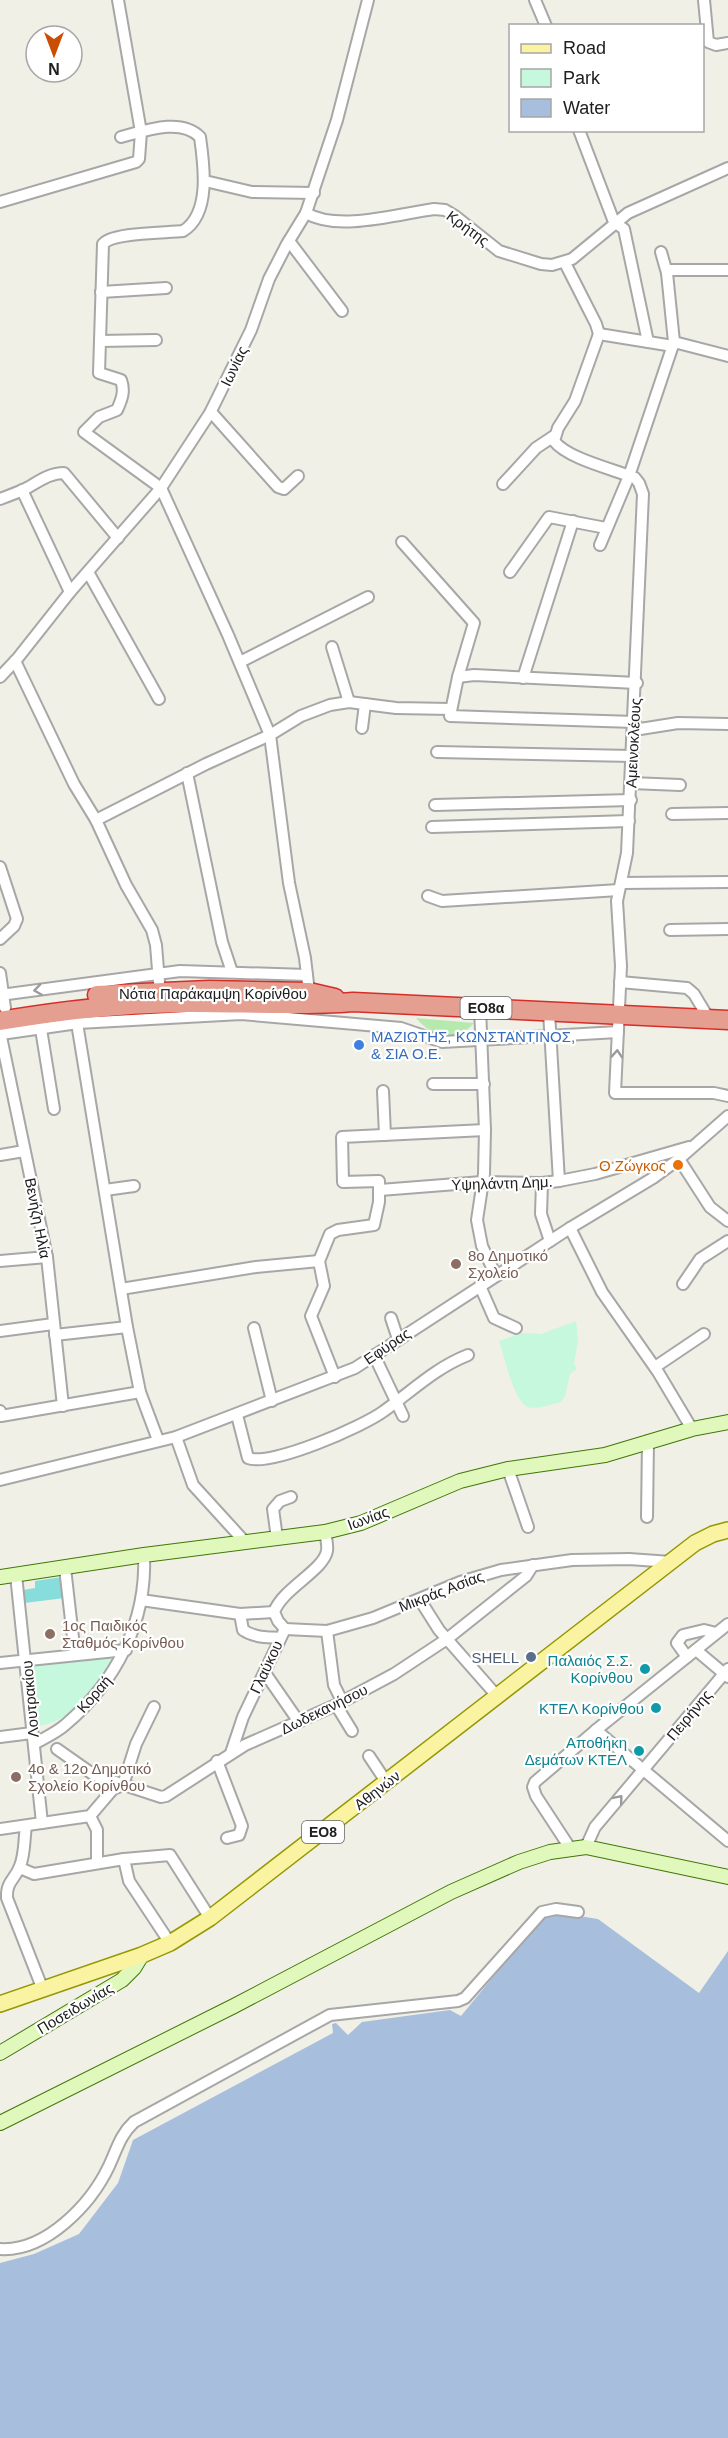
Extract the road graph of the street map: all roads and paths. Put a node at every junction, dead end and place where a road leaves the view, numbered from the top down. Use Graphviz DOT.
graph roads {
  1 [pos="118,0"];
  2 [pos="368,0"];
  3 [pos="536,0"];
  4 [pos="704,0"];
  5 [pos="545,24"];
  6 [pos="728,43"];
  7 [pos="141,132"];
  8 [pos="580,132"];
  9 [pos="121,137"];
  10 [pos="728,171"];
  11 [pos="205,181"];
  12 [pos="314,193"];
  13 [pos="0,202"];
  14 [pos="306,213"];
  15 [pos="614,222"];
  16 [pos="289,241"];
  17 [pos="661,252"];
  18 [pos="565,263"];
  19 [pos="728,270"];
  20 [pos="667,273"];
  21 [pos="166,288"];
  22 [pos="101,292"];
  23 [pos="342,311"];
  24 [pos="599,334"];
  25 [pos="156,340"];
  26 [pos="100,341"];
  27 [pos="648,342"];
  28 [pos="674,344"];
  29 [pos="728,356"];
  30 [pos="211,412"];
  31 [pos="554,436"];
  32 [pos="298,476"];
  33 [pos="629,476"];
  34 [pos="503,484"];
  35 [pos="161,488"];
  36 [pos="22,490"];
  37 [pos="0,499"];
  38 [pos="573,521"];
  39 [pos="606,528"];
  40 [pos="118,538"];
  41 [pos="402,542"];
  42 [pos="600,545"];
  43 [pos="88,572"];
  44 [pos="510,572"];
  45 [pos="70,592"];
  46 [pos="368,597"];
  47 [pos="332,647"];
  48 [pos="15,661"];
  49 [pos="240,662"];
  50 [pos="0,677"];
  51 [pos="458,677"];
  52 [pos="523,678"];
  53 [pos="636,683"];
  54 [pos="159,699"];
  55 [pos="349,702"];
  56 [pos="365,704"];
  57 [pos="450,712"];
  58 [pos="728,724"];
  59 [pos="634,726"];
  60 [pos="362,728"];
  61 [pos="270,735"];
  62 [pos="437,752"];
  63 [pos="633,756"];
  64 [pos="187,774"];
  65 [pos="632,783"];
  66 [pos="680,785"];
  67 [pos="630,800"];
  68 [pos="435,805"];
  69 [pos="728,813"];
  70 [pos="672,814"];
  71 [pos="96,820"];
  72 [pos="629,821"];
  73 [pos="432,827"];
  74 [pos="0,867"];
  75 [pos="728,882"];
  76 [pos="620,887"];
  77 [pos="428,897"];
  78 [pos="728,929"];
  79 [pos="670,930"];
  80 [pos="0,939"];
  81 [pos="232,972"];
  82 [pos="0,973"];
  83 [pos="159,978"];
  84 [pos="620,982"];
  85 [pos="308,983"];
  86 [pos="353,1002"];
  87 [pos="73,1004"];
  88 [pos="392,1004"];
  89 [pos="480,1008"];
  90 [pos="242,1009"];
  91 [pos="549,1012"];
  92 [pos="1,1013"];
  93 [pos="709,1019"];
  94 [pos="728,1020"];
  95 [pos="40,1021"];
  96 [pos="619,1024"];
  97 [pos="390,1027"];
  98 [pos="550,1038"];
  99 [pos="482,1040"];
  100 [pos="434,1084"];
  101 [pos="484,1084"];
  102 [pos="383,1091"];
  103 [pos="728,1096"];
  104 [pos="54,1109"];
  105 [pos="728,1116"];
  106 [pos="485,1130"];
  107 [pos="385,1135"];
  108 [pos="693,1146"];
  109 [pos="24,1150"];
  110 [pos="0,1155"];
  111 [pos="680,1159"];
  112 [pos="482,1182"];
  113 [pos="559,1182"];
  114 [pos="542,1183"];
  115 [pos="134,1186"];
  116 [pos="105,1190"];
  117 [pos="380,1190"];
  118 [pos="728,1221"];
  119 [pos="570,1228"];
  120 [pos="550,1241"];
  121 [pos="728,1241"];
  122 [pos="47,1257"];
  123 [pos="0,1261"];
  124 [pos="319,1262"];
  125 [pos="496,1276"];
  126 [pos="683,1284"];
  127 [pos="480,1286"];
  128 [pos="121,1288"];
  129 [pos="391,1318"];
  130 [pos="127,1327"];
  131 [pos="254,1328"];
  132 [pos="516,1328"];
  133 [pos="54,1330"];
  134 [pos="0,1331"];
  135 [pos="704,1334"];
  136 [pos="398,1339"];
  137 [pos="374,1355"];
  138 [pos="468,1355"];
  139 [pos="655,1367"];
  140 [pos="335,1377"];
  141 [pos="140,1392"];
  142 [pos="272,1401"];
  143 [pos="396,1401"];
  144 [pos="63,1406"];
  145 [pos="1,1414"];
  146 [pos="237,1415"];
  147 [pos="403,1416"];
  148 [pos="728,1422"];
  149 [pos="692,1428"];
  150 [pos="176,1437"];
  151 [pos="158,1440"];
  152 [pos="648,1442"];
  153 [pos="508,1469"];
  154 [pos="0,1480"];
  155 [pos="291,1497"];
  156 [pos="647,1517"];
  157 [pos="528,1527"];
  158 [pos="728,1530"];
  159 [pos="325,1532"];
  160 [pos="277,1538"];
  161 [pos="245,1542"];
  162 [pos="144,1555"];
  163 [pos="671,1562"];
  164 [pos="533,1565"];
  165 [pos="65,1568"];
  166 [pos="16,1575"];
  167 [pos="0,1577"];
  168 [pos="141,1600"];
  169 [pos="420,1600"];
  170 [pos="274,1612"];
  171 [pos="240,1614"];
  172 [pos="728,1624"];
  173 [pos="327,1631"];
  174 [pos="283,1633"];
  175 [pos="716,1633"];
  176 [pos="447,1639"];
  177 [pos="126,1650"];
  178 [pos="691,1653"];
  179 [pos="75,1654"];
  180 [pos="26,1659"];
  181 [pos="0,1663"];
  182 [pos="265,1673"];
  183 [pos="727,1673"];
  184 [pos="497,1696"];
  185 [pos="339,1703"];
  186 [pos="154,1707"];
  187 [pos="299,1722"];
  188 [pos="596,1730"];
  189 [pos="352,1731"];
  190 [pos="32,1732"];
  191 [pos="0,1737"];
  192 [pos="34,1744"];
  193 [pos="57,1749"];
  194 [pos="231,1753"];
  195 [pos="369,1756"];
  196 [pos="217,1761"];
  197 [pos="643,1770"];
  198 [pos="387,1783"];
  199 [pos="123,1785"];
  200 [pos="90,1815"];
  201 [pos="42,1823"];
  202 [pos="26,1826"];
  203 [pos="0,1829"];
  204 [pos="227,1838"];
  205 [pos="728,1841"];
  206 [pos="586,1847"];
  207 [pos="570,1848"];
  208 [pos="123,1859"];
  209 [pos="97,1863"];
  210 [pos="20,1868"];
  211 [pos="728,1877"];
  212 [pos="3,1890"];
  213 [pos="579,1912"];
  214 [pos="210,1918"];
  215 [pos="170,1942"];
  216 [pos="142,1954"];
  217 [pos="43,1990"];
  218 [pos="0,2004"];
  219 [pos="0,2054"];
  220 [pos="0,2123"];
  221 [pos="0,2249"];
  1 -- 7 [label="street"];
  2 -- 12 [label="street, Ιωνίας"];
  3 -- 5 [label="street"];
  4 -- 6 [label="street"];
  7 -- 9 [label="street"];
  7 -- 11 [label="street"];
  7 -- 13 [label="street"];
  8 -- 15 [label="street"];
  10 -- 15 [label="street"];
  11 -- 12 [label="street"];
  11 -- 22 [label="street"];
  12 -- 14 [label="street, Ιωνίας"];
  14 -- 16 [label="street, Ιωνίας"];
  14 -- 18 [label="street, Κρήτης"];
  15 -- 18 [label="street"];
  15 -- 27 [label="street"];
  16 -- 23 [label="street"];
  16 -- 30 [label="street, Ιωνίας"];
  17 -- 20 [label="street"];
  18 -- 24 [label="street"];
  19 -- 20 [label="street"];
  20 -- 28 [label="street"];
  21 -- 22 [label="street"];
  22 -- 26 [label="street"];
  24 -- 27 [label="street"];
  24 -- 31 [label="street"];
  25 -- 26 [label="street"];
  26 -- 35 [label="street"];
  27 -- 28 [label="street"];
  28 -- 29 [label="street"];
  28 -- 33 [label="street"];
  30 -- 32 [label="street"];
  30 -- 35 [label="street, Ιωνίας"];
  31 -- 33 [label="street"];
  31 -- 34 [label="street"];
  33 -- 39 [label="street"];
  33 -- 53 [label="street, Αμεινοκλέους"];
  35 -- 40 [label="street, Ιωνίας"];
  35 -- 49 [label="street"];
  36 -- 37 [label="street"];
  36 -- 40 [label="street"];
  36 -- 45 [label="street"];
  38 -- 39 [label="street"];
  38 -- 44 [label="street"];
  38 -- 52 [label="street"];
  39 -- 42 [label="street"];
  40 -- 43 [label="street, Ιωνίας"];
  41 -- 51 [label="street"];
  43 -- 45 [label="street, Ιωνίας"];
  43 -- 54 [label="street"];
  45 -- 48 [label="street, Ιωνίας"];
  46 -- 49 [label="street"];
  47 -- 55 [label="street"];
  48 -- 50 [label="street, Ιωνίας"];
  48 -- 71 [label="street"];
  49 -- 61 [label="street"];
  51 -- 52 [label="street"];
  51 -- 57 [label="street"];
  52 -- 53 [label="street"];
  53 -- 59 [label="street, Αμεινοκλέους"];
  55 -- 56 [label="street"];
  55 -- 61 [label="street"];
  56 -- 57 [label="street"];
  56 -- 60 [label="street"];
  57 -- 59 [label="street"];
  58 -- 59 [label="street"];
  59 -- 63 [label="street, Αμεινοκλέους"];
  61 -- 64 [label="street"];
  61 -- 85 [label="street"];
  62 -- 63 [label="street"];
  63 -- 65 [label="street, Αμεινοκλέους"];
  64 -- 71 [label="street"];
  64 -- 81 [label="street"];
  65 -- 66 [label="street"];
  65 -- 67 [label="street, Αμεινοκλέους"];
  67 -- 68 [label="street"];
  67 -- 72 [label="street, Αμεινοκλέους"];
  69 -- 70 [label="street"];
  71 -- 83 [label="street"];
  72 -- 73 [label="street"];
  72 -- 76 [label="street, Αμεινοκλέους"];
  74 -- 80 [label="street"];
  75 -- 76 [label="street"];
  76 -- 77 [label="street"];
  76 -- 84 [label="street, Αμεινοκλέους"];
  78 -- 79 [label="street"];
  81 -- 83 [label="street"];
  81 -- 85 [label="street"];
  82 -- 92 [label="street, Βενήζη Ηλία"];
  83 -- 87 [label="street"];
  84 -- 93 [label="street"];
  84 -- 96 [label="street, Αμεινοκλέους"];
  85 -- 86 [label="highway, Νότια Παράκαμψη Κορίνθου / ΕΟ8α"];
  85 -- 87 [label="highway, Νότια Παράκαμψη Κορίνθου / ΕΟ8α"];
  86 -- 88 [label="highway, Νότια Παράκαμψη Κορίνθου / ΕΟ8α"];
  86 -- 90 [label="highway, Νότια Παράκαμψη Κορίνθου / ΕΟ8α"];
  87 -- 90 [label="highway, Νότια Παράκαμψη Κορίνθου / ΕΟ8α"];
  87 -- 90 [label="street"];
  87 -- 92 [label="highway, Νότια Παράκαμψη Κορίνθου / ΕΟ8α, one-way"];
  87 -- 95 [label="highway, Νότια Παράκαμψη Κορίνθου / ΕΟ8α"];
  87 -- 116 [label="street"];
  88 -- 89 [label="highway, Νότια Παράκαμψη Κορίνθου / ΕΟ8α"];
  88 -- 97 [label="street"];
  89 -- 91 [label="highway, Νότια Παράκαμψη Κορίνθου / ΕΟ8α"];
  89 -- 99 [label="street"];
  90 -- 97 [label="street"];
  91 -- 96 [label="highway, Νότια Παράκαμψη Κορίνθου / ΕΟ8α"];
  91 -- 98 [label="street"];
  92 -- 95 [label="highway, Νότια Παράκαμψη Κορίνθου / ΕΟ8α"];
  92 -- 109 [label="street, Βενήζη Ηλία"];
  93 -- 94 [label="highway, Νότια Παράκαμψη Κορίνθου / ΕΟ8α"];
  93 -- 96 [label="highway, Νότια Παράκαμψη Κορίνθου / ΕΟ8α"];
  95 -- 104 [label="street"];
  96 -- 98 [label="street"];
  103 -- 96 [label="street, Αμεινοκλέους, one-way"];
  97 -- 99 [label="street"];
  98 -- 99 [label="street"];
  98 -- 113 [label="street"];
  99 -- 101 [label="street"];
  100 -- 101 [label="street"];
  101 -- 106 [label="street"];
  102 -- 107 [label="street"];
  105 -- 108 [label="street, Εφύρας"];
  106 -- 107 [label="street"];
  106 -- 112 [label="street"];
  107 -- 117 [label="street"];
  108 -- 111 [label="street, Εφύρας"];
  108 -- 113 [label="street, Υψηλάντη Δημ."];
  109 -- 110 [label="street"];
  109 -- 122 [label="street, Βενήζη Ηλία"];
  111 -- 118 [label="street"];
  111 -- 119 [label="street, Εφύρας"];
  112 -- 114 [label="street, Υψηλάντη Δημ."];
  112 -- 117 [label="street, Υψηλάντη Δημ."];
  112 -- 125 [label="street"];
  113 -- 114 [label="street, Υψηλάντη Δημ."];
  114 -- 120 [label="street"];
  115 -- 116 [label="street"];
  116 -- 128 [label="street"];
  117 -- 124 [label="street"];
  119 -- 120 [label="street, Εφύρας"];
  119 -- 139 [label="street"];
  120 -- 125 [label="street, Εφύρας"];
  121 -- 126 [label="street"];
  122 -- 123 [label="street"];
  122 -- 133 [label="street, Βενήζη Ηλία"];
  124 -- 128 [label="street"];
  124 -- 140 [label="street"];
  125 -- 127 [label="street, Εφύρας"];
  127 -- 132 [label="street"];
  127 -- 136 [label="street, Εφύρας"];
  128 -- 130 [label="street"];
  129 -- 136 [label="street"];
  130 -- 133 [label="street"];
  130 -- 141 [label="street"];
  131 -- 142 [label="street"];
  133 -- 134 [label="street"];
  133 -- 144 [label="street, Βενήζη Ηλία"];
  135 -- 139 [label="street"];
  136 -- 137 [label="street, Εφύρας"];
  137 -- 140 [label="street, Εφύρας"];
  137 -- 143 [label="street"];
  138 -- 143 [label="street"];
  139 -- 149 [label="street"];
  140 -- 142 [label="street, Εφύρας"];
  141 -- 144 [label="street"];
  141 -- 151 [label="street"];
  142 -- 146 [label="street, Εφύρας"];
  143 -- 146 [label="street"];
  143 -- 147 [label="street"];
  144 -- 145 [label="street"];
  146 -- 150 [label="street, Εφύρας"];
  148 -- 149 [label="street, Ιωνίας"];
  149 -- 152 [label="street, Ιωνίας"];
  150 -- 151 [label="street, Εφύρας"];
  150 -- 161 [label="street"];
  151 -- 154 [label="street, Εφύρας"];
  152 -- 153 [label="street, Ιωνίας"];
  152 -- 156 [label="street"];
  153 -- 157 [label="street"];
  153 -- 159 [label="street, Ιωνίας"];
  155 -- 160 [label="street"];
  158 -- 163 [label="main road, Αθηνών / ΕΟ8"];
  159 -- 160 [label="street, Ιωνίας"];
  159 -- 170 [label="street"];
  160 -- 161 [label="street, Ιωνίας"];
  161 -- 162 [label="street, Ιωνίας"];
  162 -- 165 [label="street, Ιωνίας"];
  162 -- 168 [label="street, Κοραή"];
  163 -- 164 [label="street, Μικράς Ασίας"];
  163 -- 184 [label="main road, Αθηνών / ΕΟ8"];
  164 -- 169 [label="street, Μικράς Ασίας"];
  164 -- 176 [label="street, Δωδεκανήσου"];
  165 -- 166 [label="street, Ιωνίας"];
  165 -- 179 [label="street"];
  166 -- 167 [label="street, Ιωνίας"];
  166 -- 180 [label="street, Λουτρακίου"];
  168 -- 171 [label="street"];
  168 -- 177 [label="street, Κοραή"];
  169 -- 173 [label="street, Μικράς Ασίας"];
  169 -- 176 [label="street"];
  170 -- 171 [label="street"];
  170 -- 174 [label="street, Γλαύκου"];
  171 -- 174 [label="street, Μικράς Ασίας"];
  172 -- 175 [label="street"];
  173 -- 174 [label="street, Μικράς Ασίας"];
  173 -- 185 [label="street"];
  174 -- 182 [label="street, Γλαύκου"];
  175 -- 178 [label="street"];
  175 -- 178 [label="street"];
  176 -- 184 [label="street"];
  176 -- 185 [label="street, Δωδεκανήσου"];
  177 -- 179 [label="street"];
  177 -- 192 [label="street, Κοραή"];
  178 -- 183 [label="street"];
  178 -- 188 [label="street"];
  179 -- 180 [label="street"];
  180 -- 181 [label="street"];
  180 -- 190 [label="street, Λουτρακίου"];
  182 -- 187 [label="street"];
  182 -- 194 [label="street, Γλαύκου"];
  183 -- 197 [label="street, Πειρήνης"];
  184 -- 198 [label="main road, Αθηνών / ΕΟ8"];
  185 -- 187 [label="street, Δωδεκανήσου"];
  185 -- 189 [label="street"];
  186 -- 199 [label="street"];
  187 -- 194 [label="street, Δωδεκανήσου"];
  188 -- 197 [label="street"];
  188 -- 207 [label="street"];
  190 -- 191 [label="street"];
  190 -- 192 [label="street, Λουτρακίου"];
  192 -- 201 [label="street, Λουτρακίου"];
  193 -- 199 [label="street, Δωδεκανήσου"];
  194 -- 196 [label="street, Δωδεκανήσου"];
  195 -- 198 [label="street"];
  196 -- 199 [label="street, Δωδεκανήσου"];
  196 -- 204 [label="street"];
  197 -- 205 [label="street"];
  206 -- 197 [label="street, Πειρήνης, one-way"];
  198 -- 214 [label="main road, Αθηνών / ΕΟ8"];
  199 -- 200 [label="street"];
  200 -- 201 [label="street"];
  200 -- 209 [label="street"];
  201 -- 202 [label="street"];
  202 -- 203 [label="street"];
  202 -- 210 [label="street"];
  206 -- 207 [label="street"];
  206 -- 211 [label="street"];
  207 -- 220 [label="street"];
  208 -- 209 [label="street"];
  208 -- 214 [label="street"];
  208 -- 215 [label="street"];
  209 -- 210 [label="street"];
  210 -- 212 [label="street"];
  212 -- 217 [label="street"];
  213 -- 221 [label="street"];
  214 -- 215 [label="main road, Αθηνών / ΕΟ8"];
  215 -- 216 [label="main road, Αθηνών / ΕΟ8"];
  216 -- 217 [label="main road, Αθηνών / ΕΟ8"];
  216 -- 219 [label="street, Ποσειδωνίας"];
  217 -- 218 [label="main road, Αθηνών / ΕΟ8"];
}
